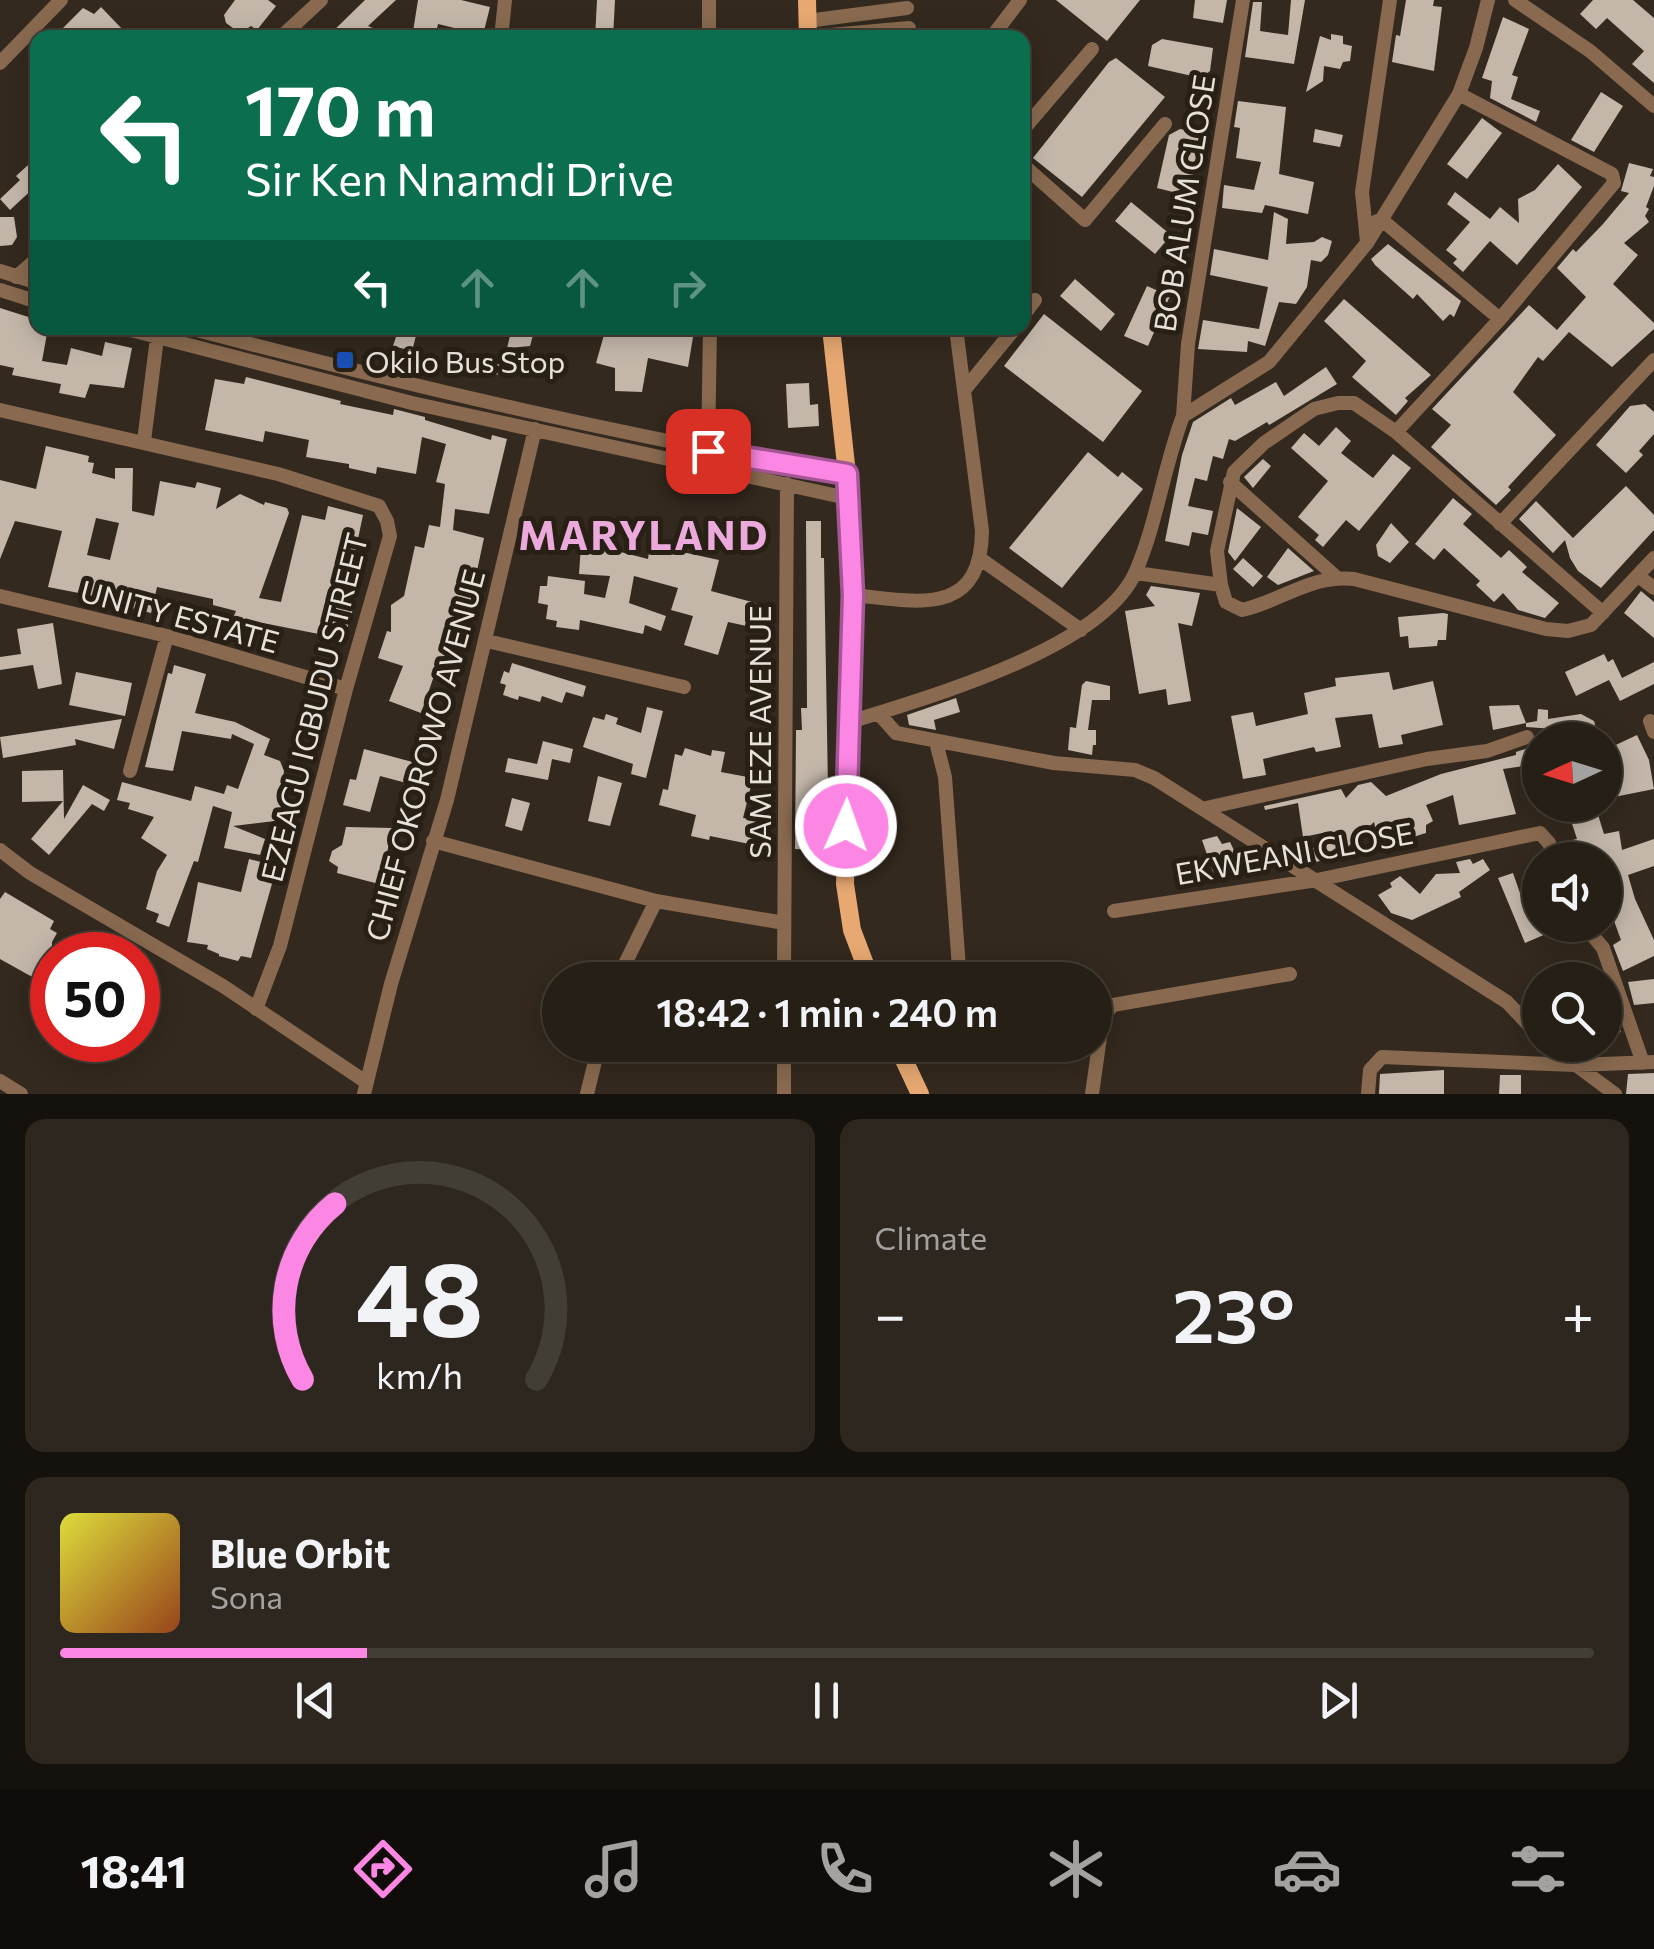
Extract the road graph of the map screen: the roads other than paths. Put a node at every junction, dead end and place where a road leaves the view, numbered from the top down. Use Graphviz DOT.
graph roads {
  1 [pos="62,0"];
  2 [pos="321,0"];
  3 [pos="505,0"];
  4 [pos="708,0"];
  5 [pos="807,0"];
  6 [pos="876,0"];
  7 [pos="1020,0"];
  8 [pos="1243,0"];
  9 [pos="1390,0"];
  10 [pos="1488,0"];
  11 [pos="1514,0"];
  12 [pos="906,4"];
  13 [pos="861,15"];
  14 [pos="32,30"];
  15 [pos="289,30"];
  16 [pos="503,30"];
  17 [pos="709,30"];
  18 [pos="807,30"];
  19 [pos="813,30"];
  20 [pos="910,30"];
  21 [pos="997,30"];
  22 [pos="30,33"];
  23 [pos="1092,49"];
  24 [pos="0,63"];
  25 [pos="1458,94"];
  26 [pos="1654,106"];
  27 [pos="1030,122"];
  28 [pos="1166,124"];
  29 [pos="1030,171"];
  30 [pos="1382,220"];
  31 [pos="1365,223"];
  32 [pos="1367,243"];
  33 [pos="30,265"];
  34 [pos="0,271"];
  35 [pos="16,277"];
  36 [pos="30,281"];
  37 [pos="6,292"];
  38 [pos="30,300"];
  39 [pos="1035,300"];
  40 [pos="1030,307"];
  41 [pos="1500,320"];
  42 [pos="146,335"];
  43 [pos="217,335"];
  44 [pos="710,335"];
  45 [pos="832,335"];
  46 [pos="957,335"];
  47 [pos="1008,335"];
  48 [pos="157,338"];
  49 [pos="1654,360"];
  50 [pos="415,385"];
  51 [pos="965,389"];
  52 [pos="412,403"];
  53 [pos="0,410"];
  54 [pos="1183,416"];
  55 [pos="536,430"];
  56 [pos="1396,432"];
  57 [pos="144,441"];
  58 [pos="708,451"];
  59 [pos="847,474"];
  60 [pos="1230,482"];
  61 [pos="787,484"];
  62 [pos="848,498"];
  63 [pos="1500,524"];
  64 [pos="1654,558"];
  65 [pos="982,560"];
  66 [pos="1136,573"];
  67 [pos="1638,576"];
  68 [pos="1336,577"];
  69 [pos="1221,585"];
  70 [pos="1654,588"];
  71 [pos="853,595"];
  72 [pos="0,596"];
  73 [pos="1603,613"];
  74 [pos="1081,630"];
  75 [pos="168,636"];
  76 [pos="487,641"];
  77 [pos="684,687"];
  78 [pos="346,690"];
  79 [pos="879,714"];
  80 [pos="850,722"];
  81 [pos="1522,740"];
  82 [pos="936,742"];
  83 [pos="130,771"];
  84 [pos="1206,808"];
  85 [pos="433,841"];
  86 [pos="1548,842"];
  87 [pos="0,850"];
  88 [pos="1317,880"];
  89 [pos="656,901"];
  90 [pos="1114,911"];
  91 [pos="784,923"];
  92 [pos="1598,942"];
  93 [pos="626,962"];
  94 [pos="784,962"];
  95 [pos="864,962"];
  96 [pos="959,962"];
  97 [pos="1290,974"];
  98 [pos="256,1009"];
  99 [pos="1522,1018"];
  100 [pos="595,1062"];
  101 [pos="784,1062"];
  102 [pos="905,1062"];
  103 [pos="1571,1062"];
  104 [pos="1649,1062"];
  105 [pos="1575,1065"];
  106 [pos="0,1082"];
  107 [pos="365,1088"];
  108 [pos="21,1094"];
  109 [pos="587,1094"];
  110 [pos="784,1094"];
  111 [pos="920,1094"];
  112 [pos="1092,1094"];
  113 [pos="1368,1094"];
  114 [pos="1615,1094"];
  1 -- 14 [label="street"];
  2 -- 15 [label="street"];
  3 -- 16 [label="street"];
  4 -- 17 [label="street"];
  5 -- 18 [label="main road"];
  6 -- 13 [label="street"];
  7 -- 21 [label="street"];
  8 -- 54 [label="street, BOB ALUM CLOSE"];
  9 -- 31 [label="street"];
  10 -- 25 [label="street"];
  11 -- 26 [label="street"];
  12 -- 13 [label="street"];
  12 -- 20 [label="street"];
  13 -- 19 [label="street"];
  22 -- 24 [label="street"];
  23 -- 27 [label="street"];
  25 -- 30 [label="street"];
  25 -- 41 [label="street"];
  28 -- 29 [label="street"];
  30 -- 31 [label="street"];
  30 -- 32 [label="street"];
  30 -- 41 [label="street"];
  31 -- 32 [label="street"];
  32 -- 54 [label="street"];
  33 -- 35 [label="street"];
  34 -- 35 [label="street"];
  35 -- 36 [label="street"];
  37 -- 38 [label="street"];
  39 -- 40 [label="street"];
  41 -- 56 [label="street"];
  42 -- 48 [label="street"];
  43 -- 50 [label="street"];
  44 -- 58 [label="street"];
  45 -- 59 [label="main road"];
  46 -- 51 [label="street"];
  47 -- 51 [label="street"];
  48 -- 52 [label="street"];
  48 -- 57 [label="street"];
  49 -- 63 [label="street"];
  50 -- 52 [label="street"];
  50 -- 58 [label="street"];
  51 -- 65 [label="street"];
  52 -- 55 [label="street"];
  53 -- 57 [label="street, EZEAGU IGBUDU STREET"];
  54 -- 66 [label="street, BOB ALUM CLOSE"];
  55 -- 61 [label="street"];
  55 -- 76 [label="street, CHIEF OKOROWO AVENUE"];
  56 -- 60 [label="street"];
  56 -- 63 [label="street"];
  57 -- 78 [label="street, EZEAGU IGBUDU STREET"];
  58 -- 59 [label="street"];
  59 -- 62 [label="main road"];
  60 -- 68 [label="street"];
  60 -- 69 [label="street"];
  61 -- 62 [label="street"];
  61 -- 91 [label="street, SAM EZE AVENUE"];
  62 -- 71 [label="main road"];
  63 -- 73 [label="street"];
  64 -- 67 [label="street"];
  65 -- 71 [label="street"];
  65 -- 74 [label="street"];
  66 -- 69 [label="street"];
  66 -- 74 [label="street"];
  67 -- 70 [label="street"];
  67 -- 73 [label="street"];
  68 -- 69 [label="street"];
  68 -- 73 [label="street"];
  71 -- 80 [label="main road"];
  72 -- 75 [label="street, UNITY ESTATE"];
  74 -- 79 [label="street"];
  75 -- 78 [label="street, UNITY ESTATE"];
  75 -- 83 [label="street"];
  76 -- 77 [label="street"];
  76 -- 85 [label="street, CHIEF OKOROWO AVENUE"];
  78 -- 98 [label="street, EZEAGU IGBUDU STREET"];
  79 -- 80 [label="street"];
  79 -- 82 [label="street"];
  80 -- 95 [label="main road"];
  81 -- 84 [label="street"];
  82 -- 84 [label="street"];
  82 -- 96 [label="street"];
  84 -- 88 [label="street"];
  85 -- 89 [label="street"];
  85 -- 107 [label="street, CHIEF OKOROWO AVENUE"];
  86 -- 88 [label="street, EKWEANI CLOSE"];
  87 -- 98 [label="street"];
  88 -- 90 [label="street, EKWEANI CLOSE"];
  88 -- 99 [label="street"];
  89 -- 91 [label="street"];
  89 -- 93 [label="street"];
  91 -- 94 [label="street, SAM EZE AVENUE"];
  92 -- 104 [label="street"];
  97 -- 112 [label="street"];
  98 -- 107 [label="street"];
  100 -- 109 [label="street"];
  101 -- 110 [label="street"];
  102 -- 111 [label="main road"];
  103 -- 105 [label="street"];
  104 -- 105 [label="street"];
  105 -- 113 [label="street"];
  105 -- 114 [label="street"];
  106 -- 108 [label="street"];
}
